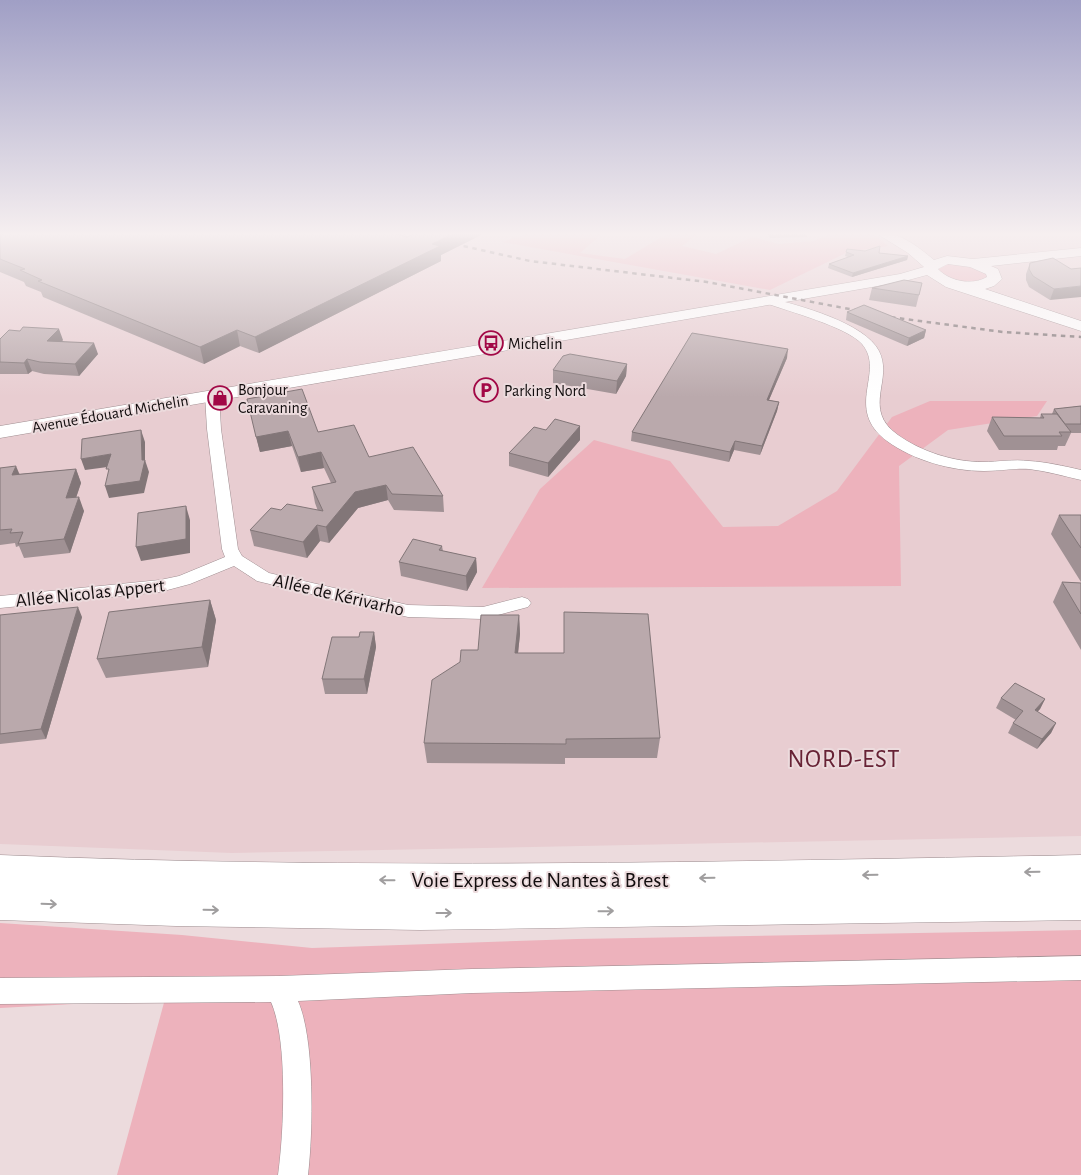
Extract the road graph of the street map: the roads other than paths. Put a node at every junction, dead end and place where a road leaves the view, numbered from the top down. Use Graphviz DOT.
graph roads {
  1 [pos="845,288"];
  2 [pos="968,288"];
  3 [pos="997,288"];
  4 [pos="769,301"];
  5 [pos="1081,322"];
  6 [pos="1081,326"];
  7 [pos="212,395"];
  8 [pos="0,432"];
  9 [pos="1081,474"];
  10 [pos="236,558"];
  11 [pos="0,602"];
  12 [pos="522,604"];
  13 [pos="0,871"];
  14 [pos="1081,871"];
  15 [pos="0,903"];
  16 [pos="1081,903"];
  17 [pos="1081,968"];
  18 [pos="279,989"];
  19 [pos="0,991"];
  20 [pos="294,1175"];
  1 -- 4 [label="main road, Avenue Édouard Michelin"];
  2 -- 6 [label="main road"];
  3 -- 5 [label="main road"];
  4 -- 7 [label="main road, Avenue Édouard Michelin"];
  4 -- 9 [label="street"];
  7 -- 8 [label="main road, Avenue Édouard Michelin"];
  7 -- 10 [label="street"];
  10 -- 11 [label="street, Allée Nicolas Appert"];
  10 -- 12 [label="street, Allée de Kérivarho"];
  14 -- 13 [label="highway, Voie Express de Nantes à Brest, one-way"];
  15 -- 16 [label="highway, Voie Express de Nantes à Brest, one-way"];
  17 -- 18 [label="street"];
  18 -- 19 [label="street"];
  18 -- 20 [label="street"];
}
